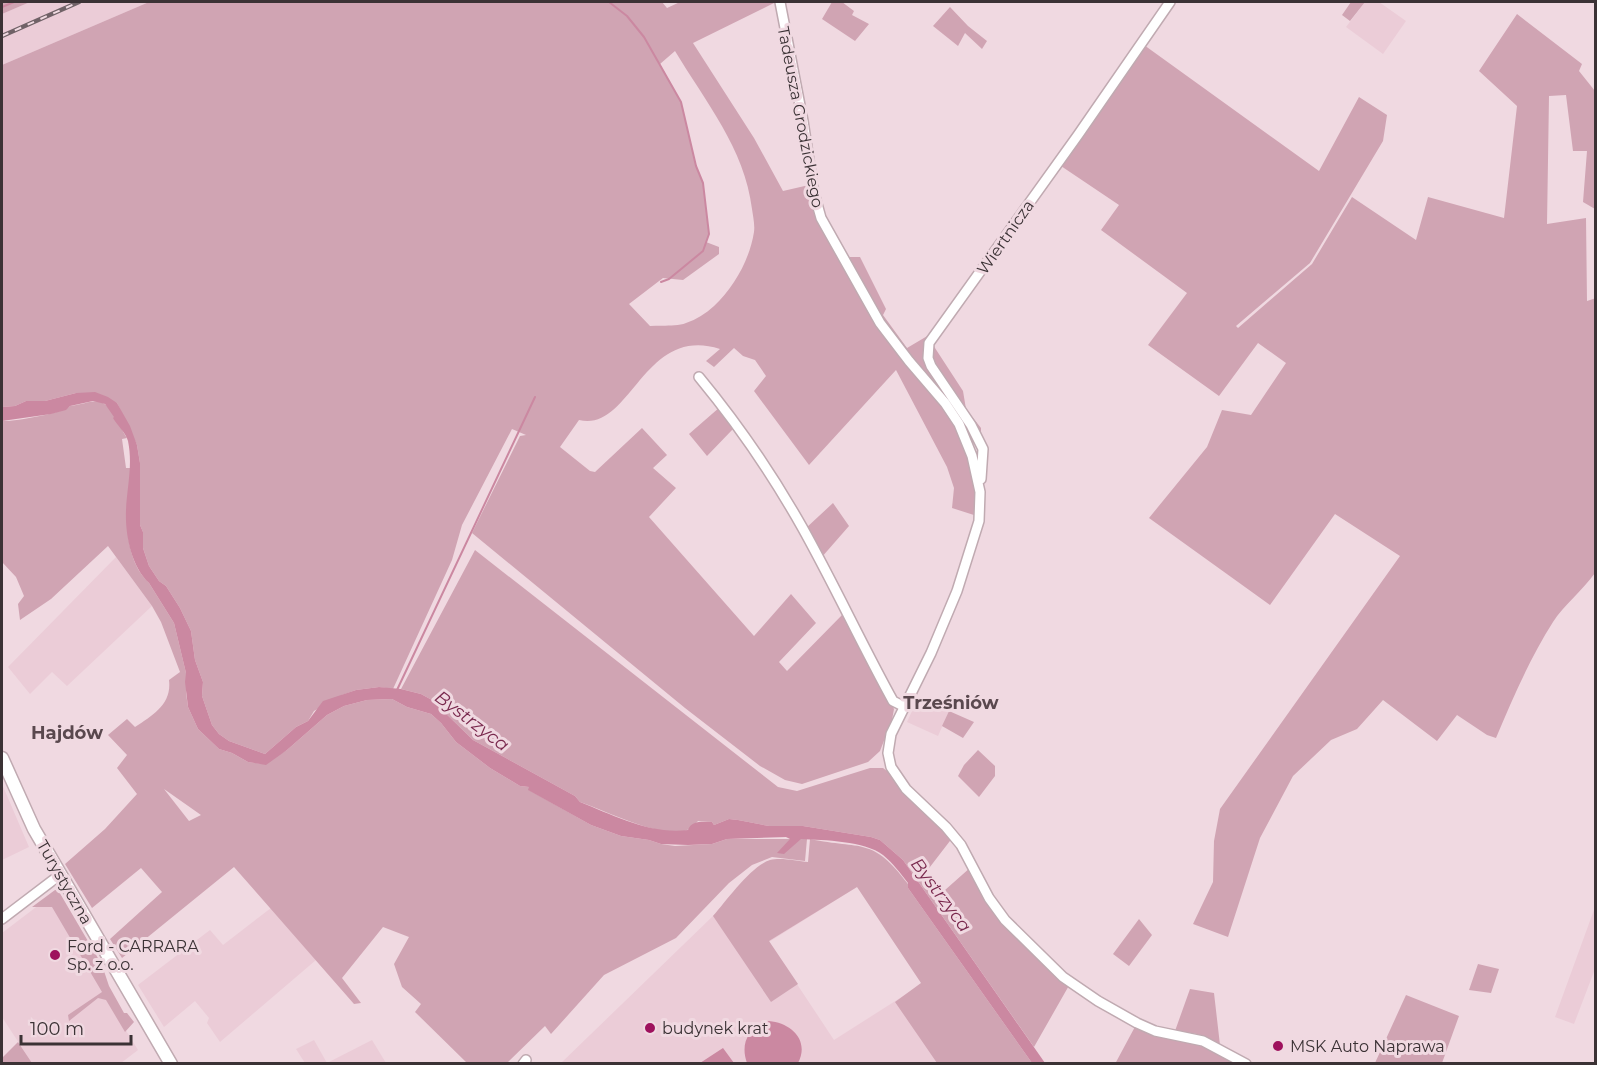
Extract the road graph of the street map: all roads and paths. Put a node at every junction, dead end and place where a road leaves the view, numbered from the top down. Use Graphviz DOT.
graph roads {
  1 [pos="780,2"];
  2 [pos="1170,2"];
  3 [pos="699,376"];
  4 [pos="978,482"];
  5 [pos="903,706"];
  6 [pos="2,758"];
  7 [pos="61,874"];
  8 [pos="2,919"];
  9 [pos="171,1064"];
  10 [pos="1246,1064"];
  1 -- 4 [label="street, Tadeusza Grodzickiego"];
  2 -- 4 [label="street, Wiertnicza"];
  3 -- 5 [label="street"];
  4 -- 5 [label="street, Tadeusza Grodzickiego"];
  5 -- 10 [label="street, Tadeusza Grodzickiego"];
  6 -- 7 [label="main road, Turystyczna"];
  7 -- 8 [label="street"];
  7 -- 9 [label="main road, Turystyczna"];
}
